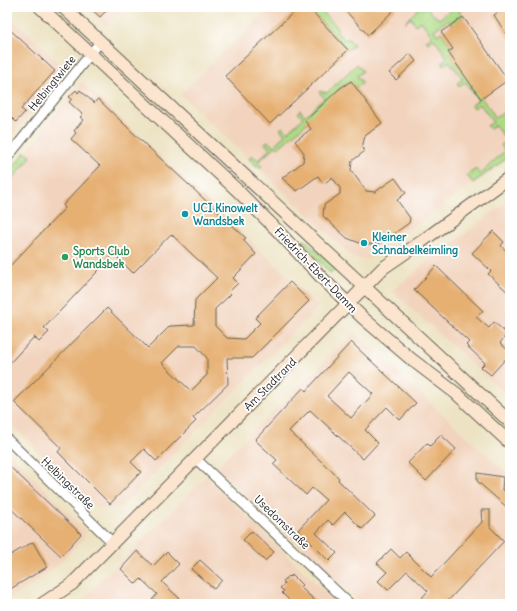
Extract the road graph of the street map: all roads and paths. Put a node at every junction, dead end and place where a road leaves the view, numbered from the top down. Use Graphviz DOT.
graph roads {
  1 [pos="40,7"];
  2 [pos="63,7"];
  3 [pos="100,42"];
  4 [pos="91,53"];
  5 [pos="7,158"];
  6 [pos="510,177"];
  7 [pos="365,288"];
  8 [pos="349,304"];
  9 [pos="510,422"];
  10 [pos="7,439"];
  11 [pos="510,443"];
  12 [pos="196,459"];
  13 [pos="113,543"];
  14 [pos="42,604"];
  15 [pos="350,604"];
  1 -- 4 [label="main road, Friedrich-Ebert-Damm"];
  2 -- 3 [label="main road, Friedrich-Ebert-Damm"];
  3 -- 4 [label="street, Helbingtwiete"];
  3 -- 7 [label="main road, Friedrich-Ebert-Damm"];
  4 -- 5 [label="street, Helbingtwiete"];
  4 -- 8 [label="main road, Friedrich-Ebert-Damm"];
  6 -- 7 [label="main road, Am Stadtrand"];
  7 -- 8 [label="main road, Am Stadtrand"];
  7 -- 9 [label="main road, Friedrich-Ebert-Damm"];
  8 -- 11 [label="main road, Friedrich-Ebert-Damm"];
  8 -- 12 [label="main road, Am Stadtrand"];
  10 -- 13 [label="street, Helbingstraße"];
  12 -- 13 [label="main road, Am Stadtrand"];
  12 -- 15 [label="street, Usedomstraße"];
  13 -- 14 [label="main road, Am Stadtrand"];
}
